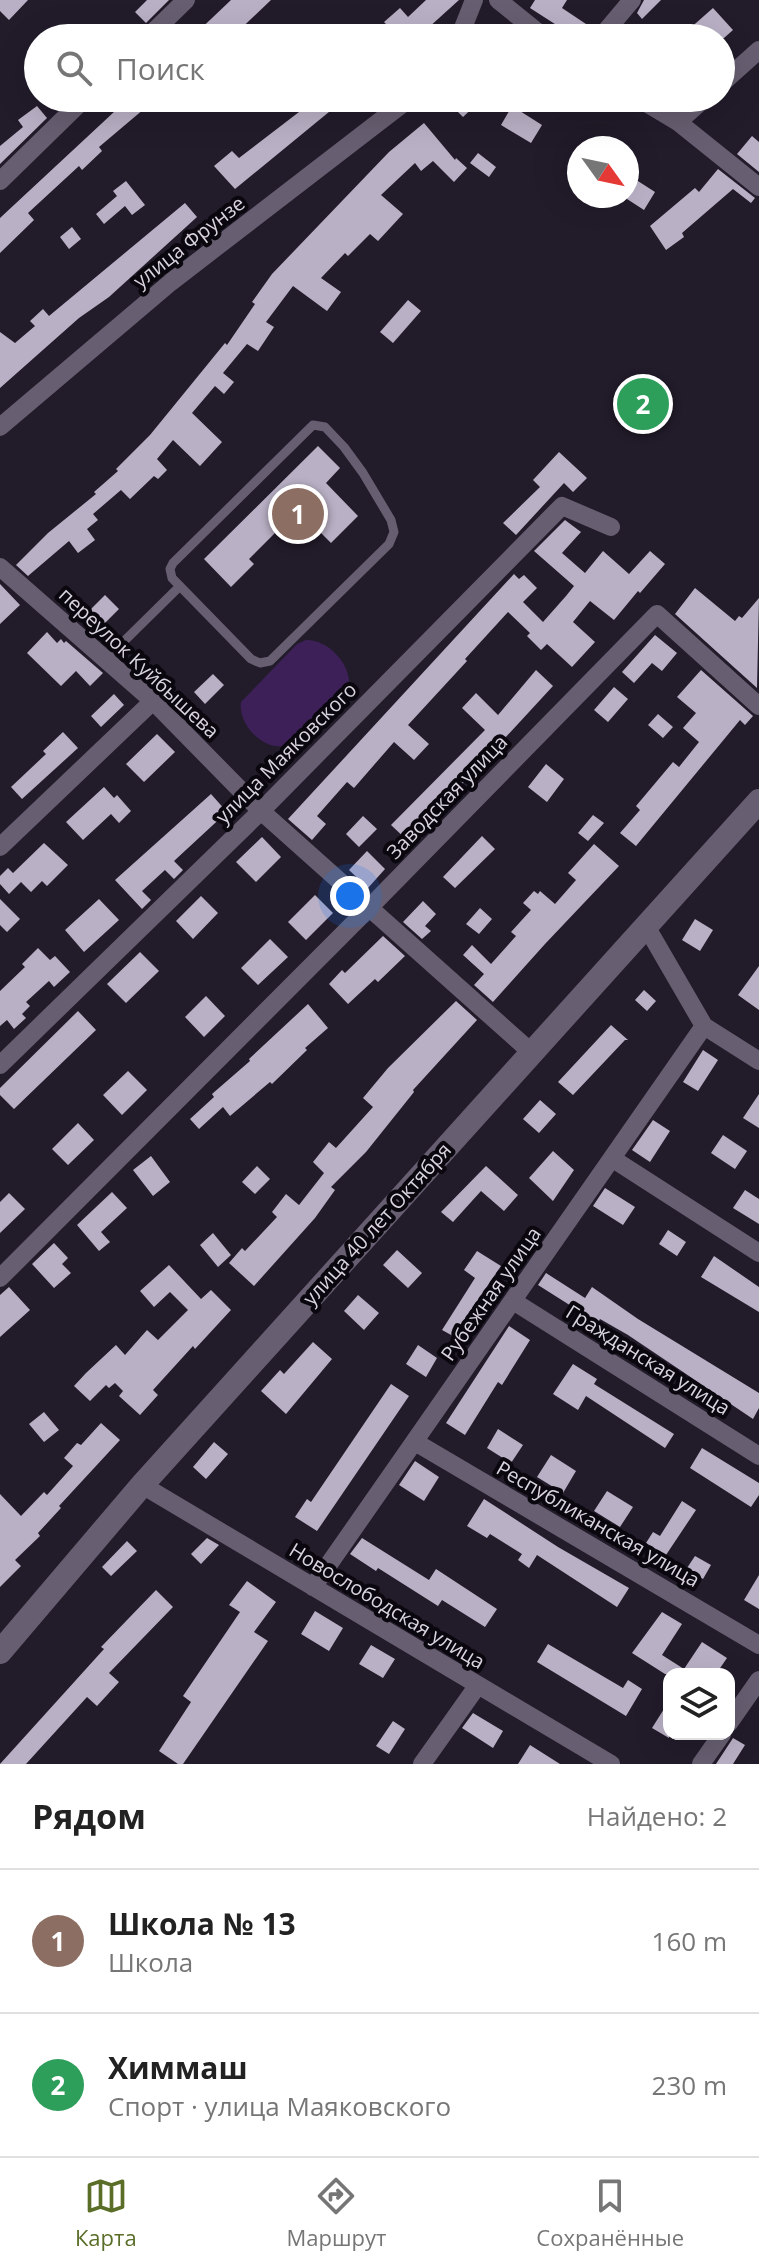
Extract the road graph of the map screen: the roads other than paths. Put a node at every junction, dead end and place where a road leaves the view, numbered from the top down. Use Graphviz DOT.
graph roads {
  1 [pos="186,0"];
  2 [pos="474,0"];
  3 [pos="498,0"];
  4 [pos="632,0"];
  5 [pos="161,24"];
  6 [pos="465,24"];
  7 [pos="528,24"];
  8 [pos="612,24"];
  9 [pos="759,50"];
  10 [pos="735,71"];
  11 [pos="71,112"];
  12 [pos="392,112"];
  13 [pos="661,112"];
  14 [pos="689,112"];
  15 [pos="678,122"];
  16 [pos="0,181"];
  17 [pos="759,187"];
  18 [pos="0,427"];
  19 [pos="611,527"];
  20 [pos="0,567"];
  21 [pos="180,586"];
  22 [pos="106,659"];
  23 [pos="153,701"];
  24 [pos="759,706"];
  25 [pos="759,801"];
  26 [pos="261,811"];
  27 [pos="0,847"];
  28 [pos="369,908"];
  29 [pos="646,926"];
  30 [pos="704,1026"];
  31 [pos="531,1052"];
  32 [pos="759,1061"];
  33 [pos="0,1065"];
  34 [pos="613,1159"];
  35 [pos="759,1253"];
  36 [pos="0,1278"];
  37 [pos="513,1301"];
  38 [pos="415,1442"];
  39 [pos="759,1456"];
  40 [pos="142,1485"];
  41 [pos="313,1587"];
  42 [pos="759,1645"];
  43 [pos="0,1652"];
  44 [pos="759,1680"];
  45 [pos="478,1685"];
  46 [pos="735,1714"];
  47 [pos="718,1740"];
  48 [pos="422,1764"];
  49 [pos="611,1764"];
  50 [pos="701,1764"];
  1 -- 5 [label="street"];
  2 -- 6 [label="street"];
  3 -- 7 [label="street"];
  4 -- 8 [label="street"];
  9 -- 10 [label="street"];
  11 -- 16 [label="street"];
  12 -- 18 [label="street, улица Фрунзе"];
  13 -- 15 [label="street"];
  14 -- 15 [label="street"];
  15 -- 17 [label="street"];
  19 -- 26 [label="street, улица Маяковского"];
  20 -- 22 [label="street, переулок Куйбышева"];
  21 -- 21 [label="lane"];
  21 -- 22 [label="lane"];
  22 -- 23 [label="street, переулок Куйбышева"];
  23 -- 26 [label="street, переулок Куйбышева"];
  23 -- 27 [label="street"];
  24 -- 28 [label="street, Заводская улица"];
  25 -- 29 [label="street, улица 40 лет Октября"];
  26 -- 28 [label="street, переулок Куйбышева"];
  26 -- 33 [label="street, улица Маяковского"];
  28 -- 31 [label="street, переулок Куйбышева"];
  28 -- 36 [label="street, Заводская улица"];
  29 -- 30 [label="street"];
  29 -- 31 [label="street, улица 40 лет Октября"];
  30 -- 32 [label="street"];
  30 -- 34 [label="street, Рубежная улица"];
  31 -- 40 [label="street, улица 40 лет Октября"];
  34 -- 35 [label="street"];
  34 -- 37 [label="street, Рубежная улица"];
  37 -- 38 [label="street, Рубежная улица"];
  37 -- 39 [label="street, Гражданская улица"];
  38 -- 41 [label="street, Рубежная улица"];
  38 -- 42 [label="street, Республиканская улица"];
  40 -- 41 [label="street, Новослободская улица"];
  40 -- 43 [label="street, улица 40 лет Октября"];
  41 -- 45 [label="street, Новослободская улица"];
  44 -- 46 [label="street"];
  45 -- 48 [label="street"];
  45 -- 49 [label="street, Новослободская улица"];
  47 -- 50 [label="street"];
}
